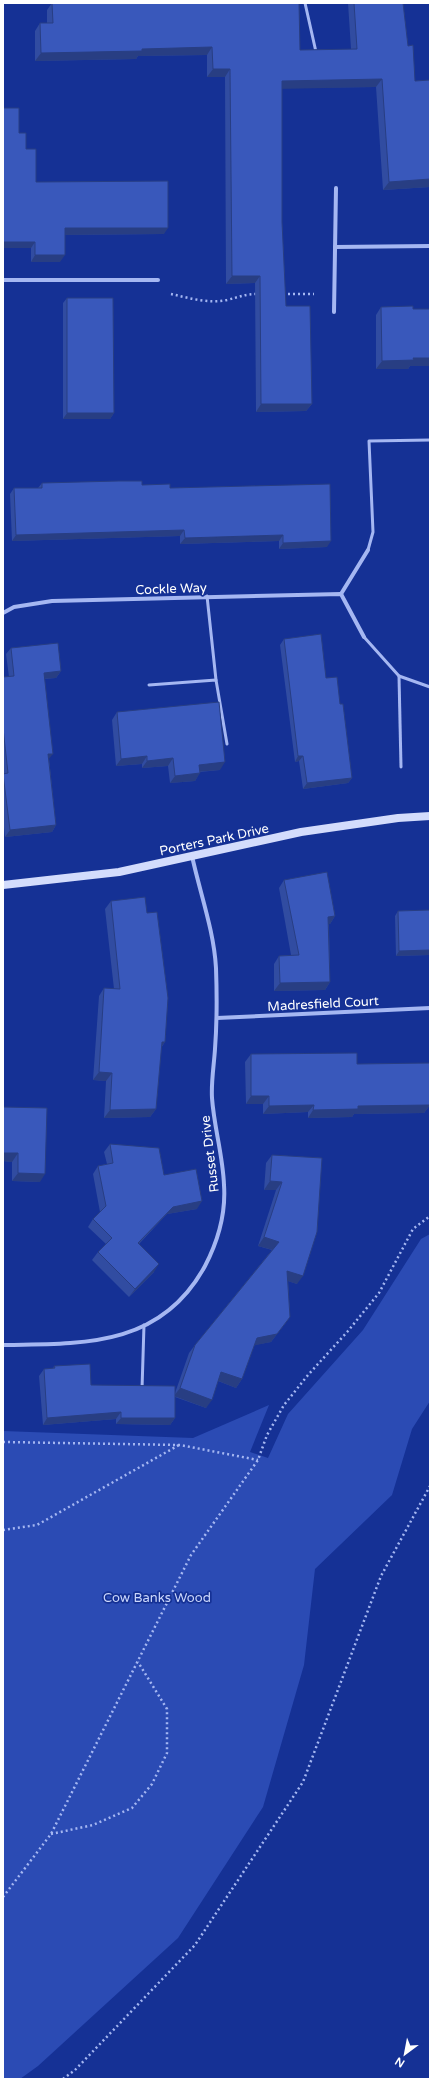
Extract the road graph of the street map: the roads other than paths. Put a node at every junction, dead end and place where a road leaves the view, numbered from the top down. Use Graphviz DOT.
graph roads {
  1 [pos="305,3"];
  2 [pos="316,54"];
  3 [pos="336,188"];
  4 [pos="430,246"];
  5 [pos="335,247"];
  6 [pos="3,280"];
  7 [pos="158,280"];
  8 [pos="334,312"];
  9 [pos="430,440"];
  10 [pos="368,550"];
  11 [pos="341,594"];
  12 [pos="207,596"];
  13 [pos="3,613"];
  14 [pos="364,637"];
  15 [pos="399,676"];
  16 [pos="216,680"];
  17 [pos="149,685"];
  18 [pos="430,687"];
  19 [pos="227,744"];
  20 [pos="401,767"];
  21 [pos="430,816"];
  22 [pos="192,856"];
  23 [pos="3,885"];
  24 [pos="430,1008"];
  25 [pos="217,1018"];
  26 [pos="144,1325"];
  27 [pos="3,1345"];
  28 [pos="142,1389"];
  1 -- 2 [label="lane"];
  3 -- 5 [label="street"];
  4 -- 5 [label="street"];
  5 -- 8 [label="street"];
  6 -- 7 [label="street"];
  9 -- 10 [label="lane"];
  10 -- 11 [label="street"];
  11 -- 12 [label="street, Cockle Way"];
  11 -- 14 [label="street"];
  12 -- 13 [label="street, Cockle Way"];
  12 -- 16 [label="lane"];
  14 -- 15 [label="lane"];
  15 -- 18 [label="lane"];
  15 -- 20 [label="lane"];
  16 -- 17 [label="lane"];
  16 -- 19 [label="lane"];
  21 -- 22 [label="street, Porters Park Drive"];
  22 -- 23 [label="street, Porters Park Drive"];
  22 -- 25 [label="street, Russet Drive"];
  24 -- 25 [label="street, Madresfield Court"];
  25 -- 26 [label="street, Russet Drive"];
  26 -- 27 [label="street, Russet Drive"];
  26 -- 28 [label="lane"];
}
